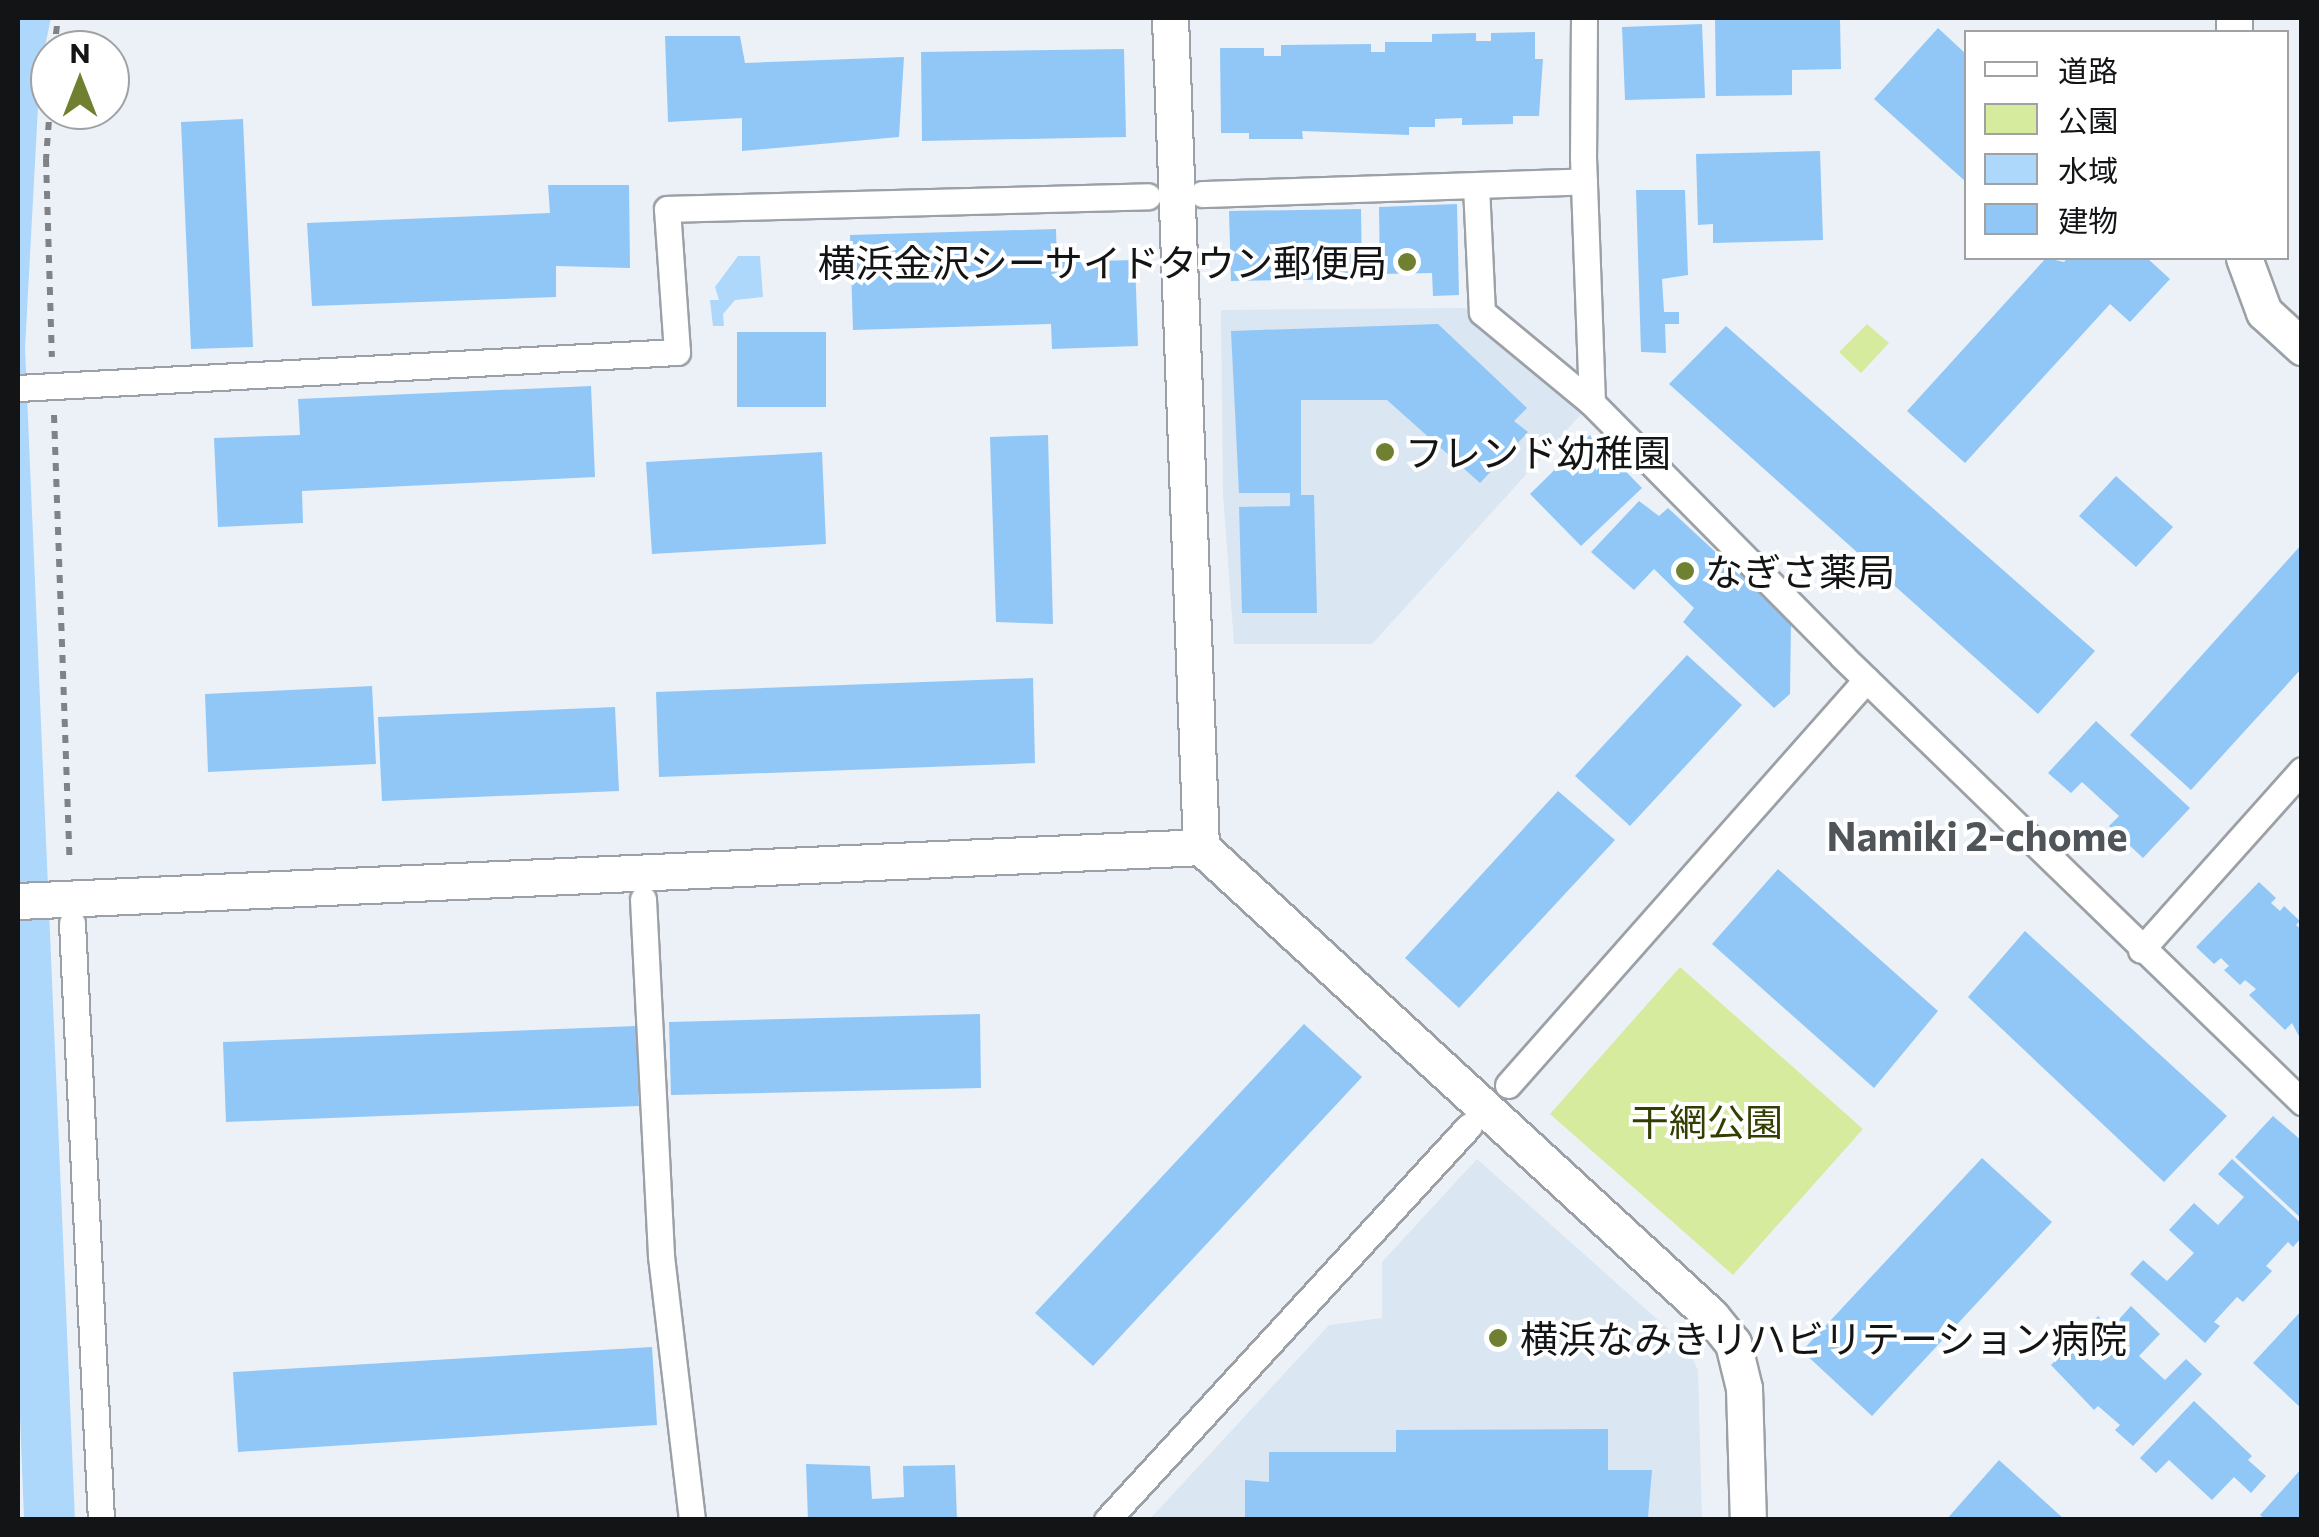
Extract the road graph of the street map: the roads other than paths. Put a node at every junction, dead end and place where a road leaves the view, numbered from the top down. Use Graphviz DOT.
graph roads {
  1 [pos="1170,18"];
  2 [pos="1584,18"];
  3 [pos="1584,181"];
  4 [pos="1476,186"];
  5 [pos="1202,194"];
  6 [pos="1148,196"];
  7 [pos="2245,260"];
  8 [pos="2302,347"];
  9 [pos="37,386"];
  10 [pos="1592,403"];
  11 [pos="1866,680"];
  12 [pos="2302,770"];
  13 [pos="1201,847"];
  14 [pos="644,899"];
  15 [pos="18,901"];
  16 [pos="67,907"];
  17 [pos="2140,950"];
  18 [pos="1508,1085"];
  19 [pos="2302,1102"];
  20 [pos="1469,1126"];
  21 [pos="101,1520"];
  22 [pos="692,1520"];
  23 [pos="1107,1520"];
  24 [pos="1748,1520"];
  1 -- 13 [label="street"];
  2 -- 3 [label="street"];
  3 -- 4 [label="street"];
  3 -- 10 [label="street"];
  4 -- 5 [label="street"];
  4 -- 10 [label="street"];
  6 -- 9 [label="street"];
  7 -- 8 [label="street"];
  10 -- 11 [label="street"];
  11 -- 17 [label="street"];
  11 -- 18 [label="street"];
  12 -- 17 [label="street"];
  13 -- 16 [label="street"];
  13 -- 24 [label="street"];
  14 -- 22 [label="street"];
  15 -- 16 [label="street"];
  16 -- 21 [label="street"];
  17 -- 19 [label="street"];
  20 -- 23 [label="street"];
}
